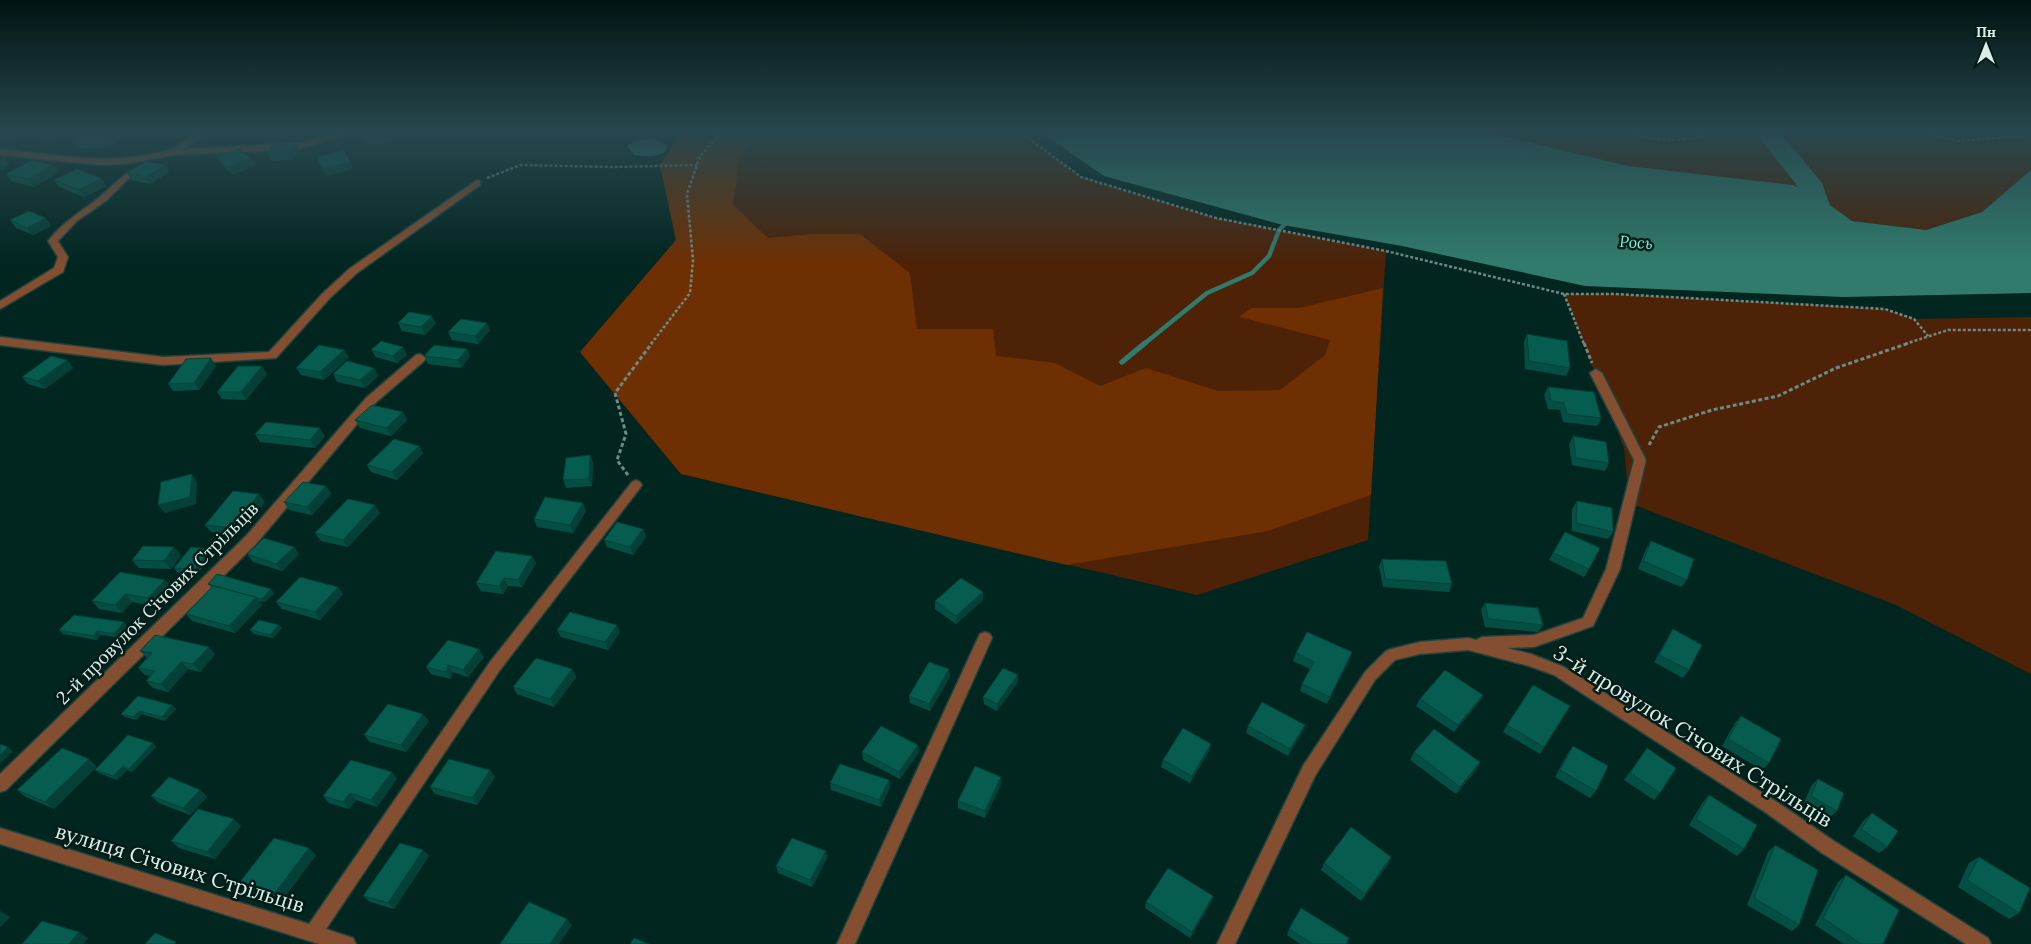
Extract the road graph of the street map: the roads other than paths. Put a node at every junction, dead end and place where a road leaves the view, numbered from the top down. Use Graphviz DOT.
graph roads {
  1 [pos="129,176"];
  2 [pos="477,183"];
  3 [pos="0,306"];
  4 [pos="0,341"];
  5 [pos="420,358"];
  6 [pos="1596,373"];
  7 [pos="636,485"];
  8 [pos="984,638"];
  9 [pos="1468,644"];
  10 [pos="0,785"];
  11 [pos="0,836"];
  12 [pos="313,933"];
  13 [pos="347,944"];
  14 [pos="846,944"];
  15 [pos="1226,944"];
  16 [pos="1982,944"];
  1 -- 3 [label="street"];
  2 -- 4 [label="street"];
  5 -- 10 [label="street, 2-й провулок Січових Стрільців"];
  6 -- 9 [label="street"];
  7 -- 12 [label="street"];
  8 -- 14 [label="street"];
  9 -- 15 [label="street, 3-й провулок Січових Стрільців"];
  9 -- 16 [label="street, 3-й провулок Січових Стрільців"];
  11 -- 12 [label="street, вулиця Січових Стрільців"];
  12 -- 13 [label="street, вулиця Січових Стрільців"];
}
